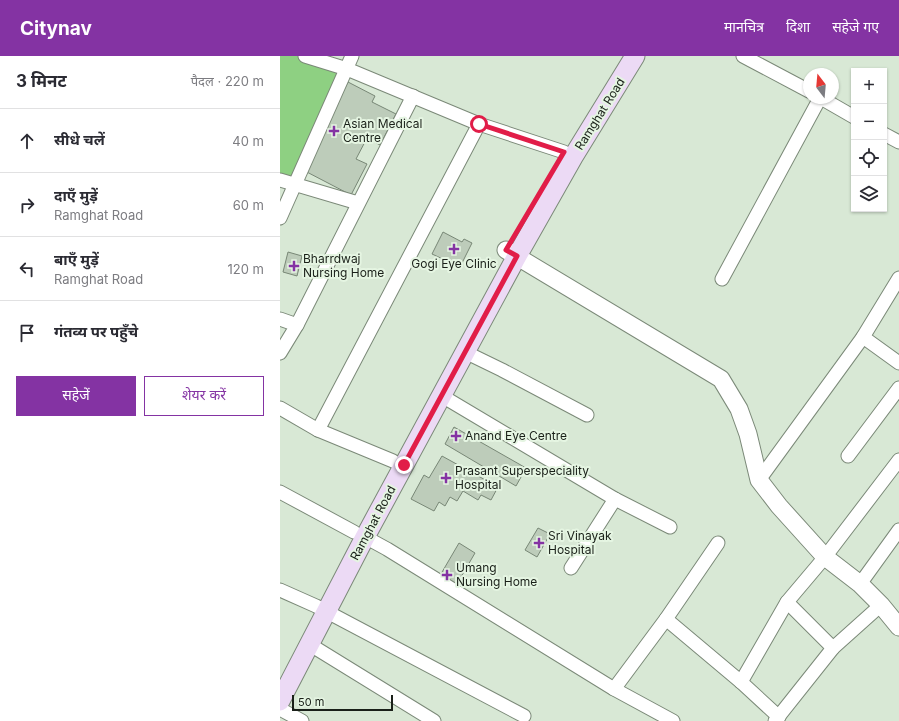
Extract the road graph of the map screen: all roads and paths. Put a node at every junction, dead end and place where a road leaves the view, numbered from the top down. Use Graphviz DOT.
graph roads {
  1 [pos="305,56"];
  2 [pos="352,56"];
  3 [pos="621,56"];
  4 [pos="635,56"];
  5 [pos="742,56"];
  6 [pos="348,69"];
  7 [pos="803,89"];
  8 [pos="413,96"];
  9 [pos="817,104"];
  10 [pos="831,104"];
  11 [pos="851,115"];
  12 [pos="479,124"];
  13 [pos="887,136"];
  14 [pos="899,142"];
  15 [pos="564,152"];
  16 [pos="280,180"];
  17 [pos="294,185"];
  18 [pos="358,203"];
  19 [pos="280,218"];
  20 [pos="511,253"];
  21 [pos="899,278"];
  22 [pos="722,279"];
  23 [pos="280,319"];
  24 [pos="296,325"];
  25 [pos="863,337"];
  26 [pos="465,352"];
  27 [pos="280,353"];
  28 [pos="899,363"];
  29 [pos="899,388"];
  30 [pos="442,396"];
  31 [pos="280,408"];
  32 [pos="587,415"];
  33 [pos="318,430"];
  34 [pos="848,456"];
  35 [pos="899,460"];
  36 [pos="393,461"];
  37 [pos="759,480"];
  38 [pos="280,492"];
  39 [pos="615,499"];
  40 [pos="670,527"];
  41 [pos="899,530"];
  42 [pos="360,534"];
  43 [pos="718,543"];
  44 [pos="825,556"];
  45 [pos="571,568"];
  46 [pos="860,584"];
  47 [pos="280,590"];
  48 [pos="787,602"];
  49 [pos="881,605"];
  50 [pos="321,609"];
  51 [pos="666,619"];
  52 [pos="897,620"];
  53 [pos="309,644"];
  54 [pos="833,648"];
  55 [pos="280,675"];
  56 [pos="741,682"];
  57 [pos="614,689"];
  58 [pos="280,701"];
  59 [pos="280,709"];
  60 [pos="524,716"];
  61 [pos="777,719"];
  62 [pos="302,721"];
  63 [pos="434,721"];
  64 [pos="673,721"];
  1 -- 6 [label="street"];
  2 -- 6 [label="street"];
  3 -- 15 [label="main road, Ramghat Road"];
  4 -- 20 [label="main road, Ramghat Road"];
  5 -- 7 [label="street"];
  6 -- 8 [label="street"];
  6 -- 17 [label="street"];
  8 -- 12 [label="street"];
  8 -- 18 [label="street"];
  9 -- 22 [label="street"];
  10 -- 11 [label="street"];
  12 -- 15 [label="street"];
  12 -- 33 [label="street"];
  13 -- 14 [label="street"];
  15 -- 20 [label="main road, Ramghat Road"];
  16 -- 17 [label="street"];
  17 -- 18 [label="street"];
  17 -- 19 [label="street"];
  18 -- 24 [label="street"];
  20 -- 26 [label="main road, Ramghat Road"];
  20 -- 36 [label="main road, Ramghat Road"];
  20 -- 37 [label="street"];
  21 -- 25 [label="street"];
  23 -- 24 [label="street"];
  24 -- 27 [label="street"];
  25 -- 28 [label="street"];
  25 -- 37 [label="street"];
  26 -- 30 [label="main road, Ramghat Road"];
  26 -- 32 [label="street"];
  29 -- 34 [label="street"];
  30 -- 39 [label="street"];
  30 -- 42 [label="main road, Ramghat Road"];
  31 -- 33 [label="street"];
  33 -- 36 [label="street"];
  35 -- 44 [label="street"];
  36 -- 42 [label="main road, Ramghat Road"];
  37 -- 44 [label="street"];
  38 -- 42 [label="street"];
  39 -- 40 [label="street"];
  39 -- 45 [label="street"];
  41 -- 46 [label="street"];
  42 -- 50 [label="main road, Ramghat Road"];
  42 -- 57 [label="street"];
  43 -- 51 [label="street"];
  44 -- 46 [label="street"];
  44 -- 48 [label="street"];
  46 -- 49 [label="street"];
  47 -- 50 [label="street"];
  48 -- 54 [label="street"];
  48 -- 56 [label="street"];
  49 -- 52 [label="street"];
  49 -- 54 [label="street"];
  50 -- 53 [label="main road, Ramghat Road"];
  50 -- 55 [label="main road, Ramghat Road"];
  50 -- 60 [label="street"];
  51 -- 56 [label="street"];
  51 -- 57 [label="street"];
  53 -- 58 [label="main road, Ramghat Road"];
  53 -- 63 [label="street"];
  54 -- 61 [label="street"];
  56 -- 61 [label="street"];
  57 -- 64 [label="street"];
  59 -- 62 [label="street"];
}
